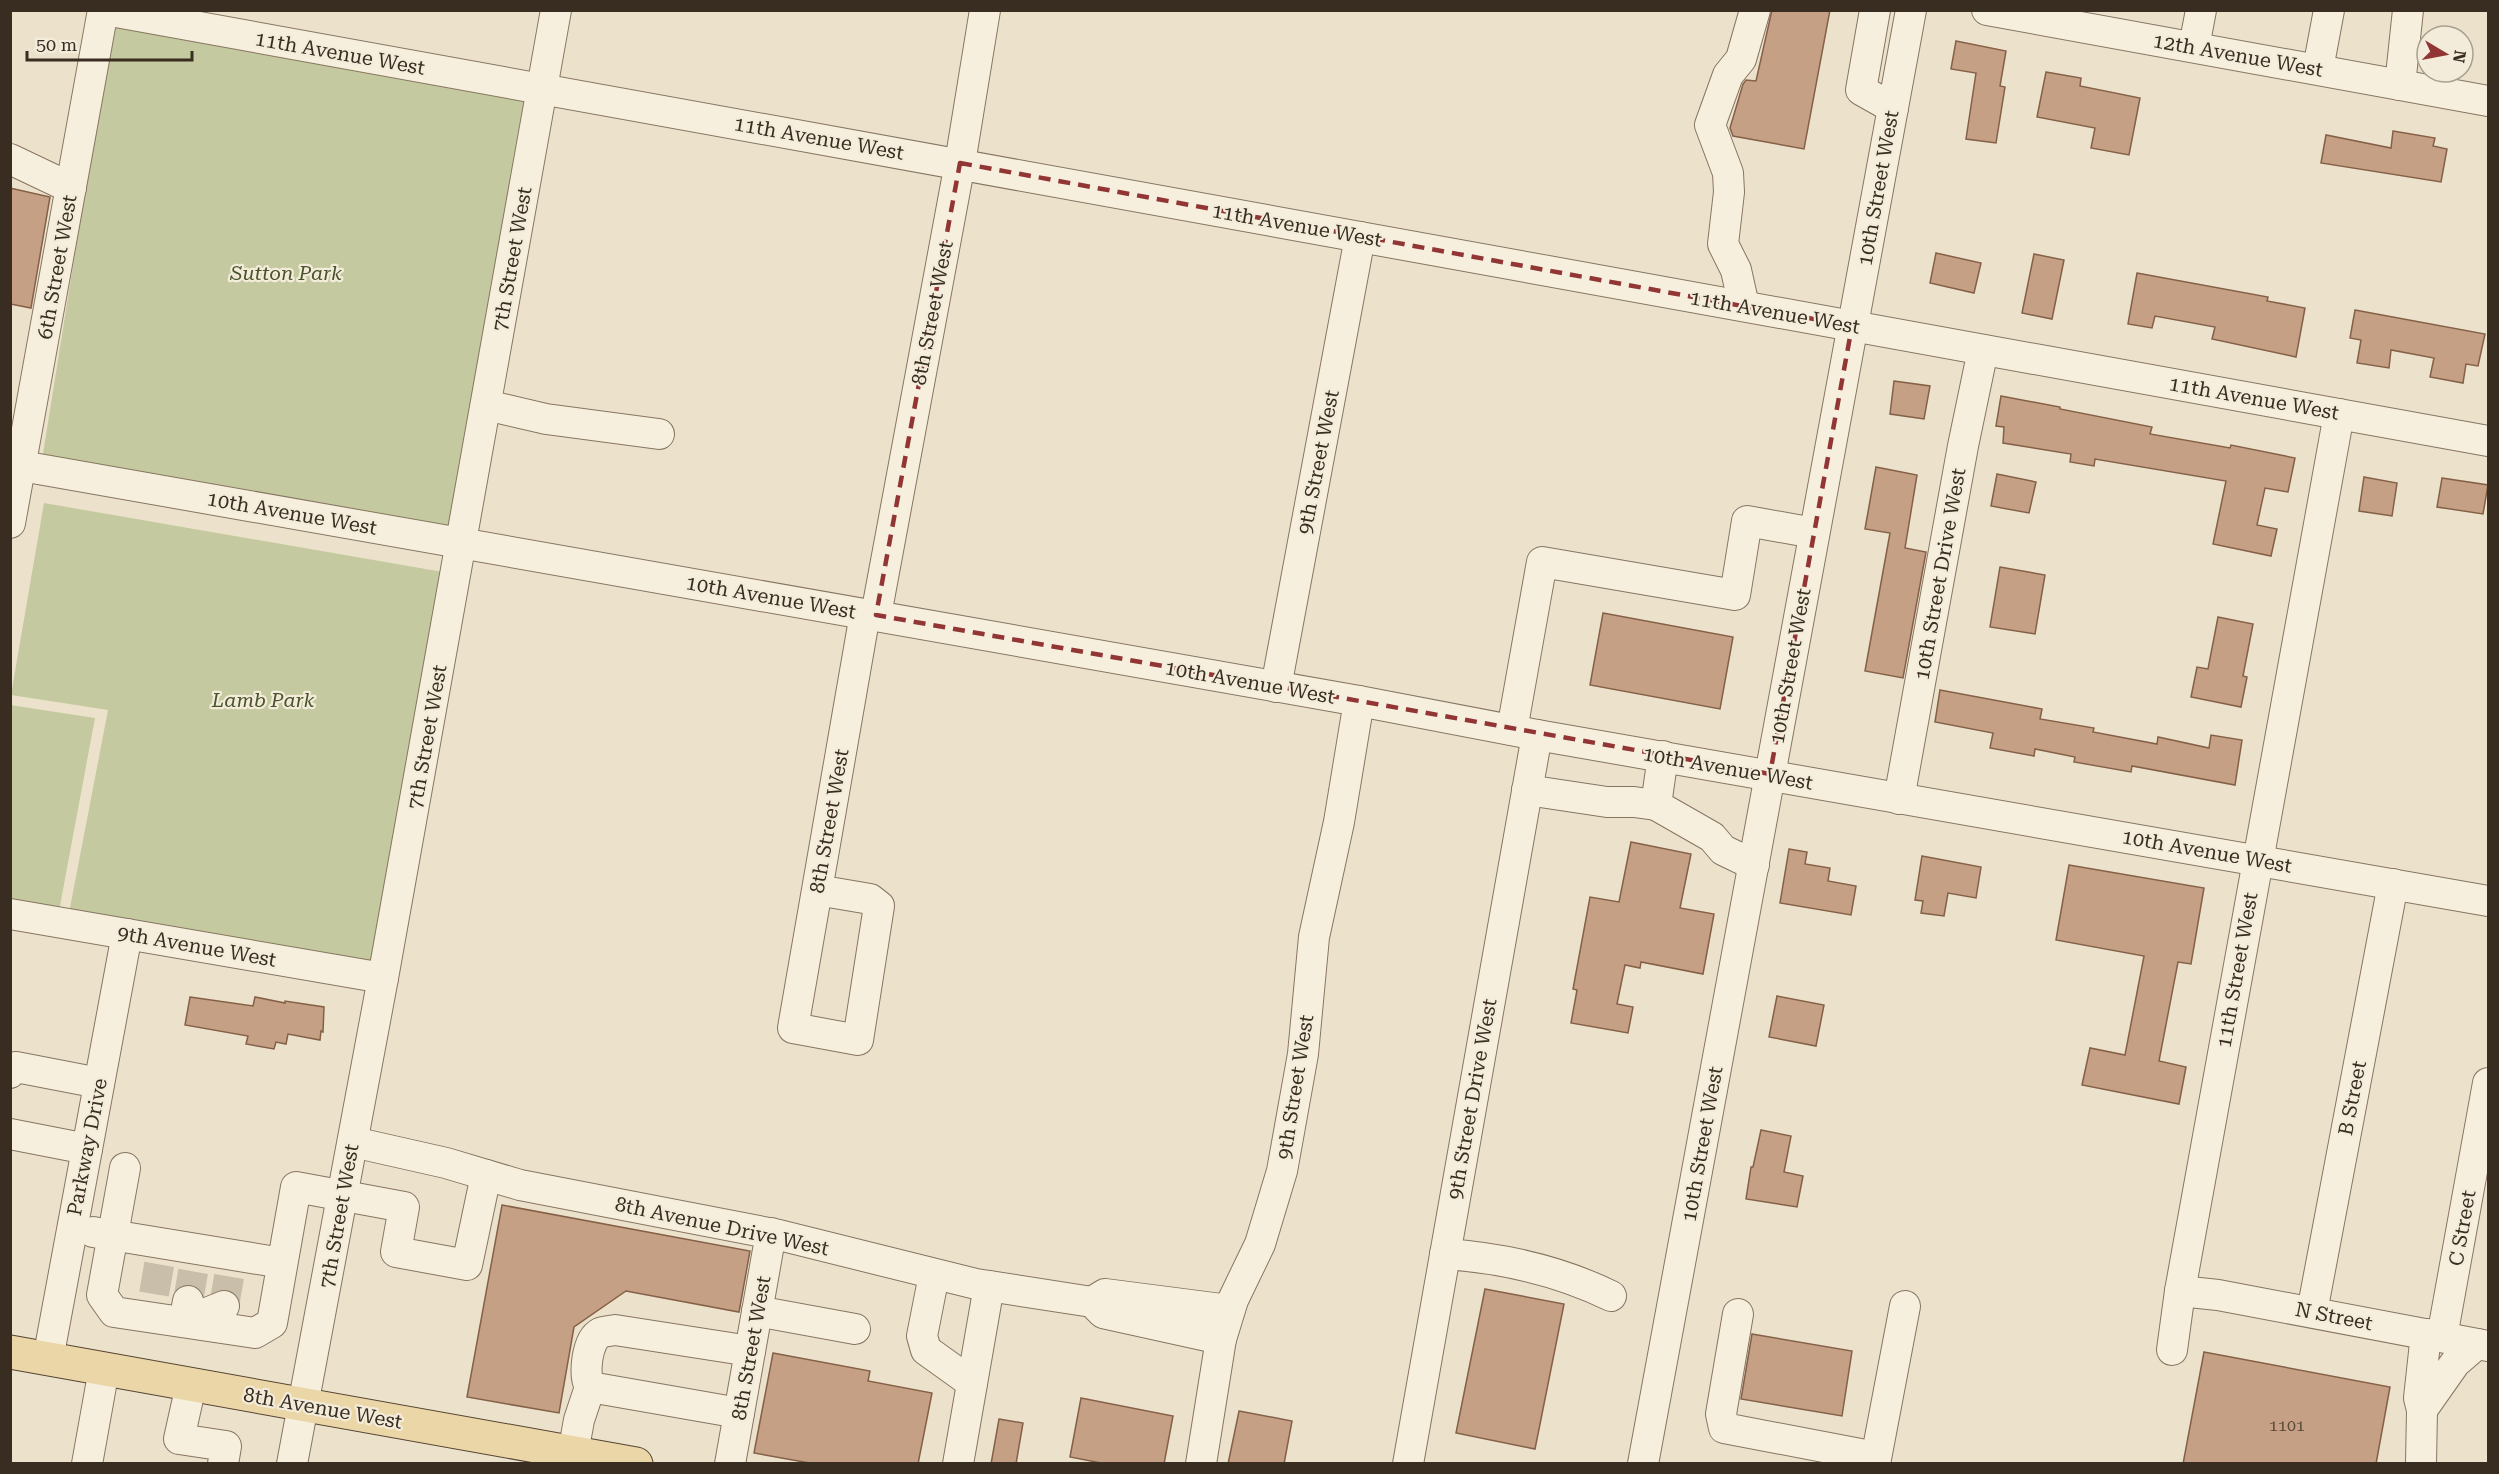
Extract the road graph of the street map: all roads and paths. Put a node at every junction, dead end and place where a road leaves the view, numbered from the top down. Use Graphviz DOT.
graph roads {
  1 [pos="104,10"];
  2 [pos="556,10"];
  3 [pos="985,10"];
  4 [pos="1755,10"];
  5 [pos="1875,10"];
  6 [pos="1911,10"];
  7 [pos="2201,10"];
  8 [pos="2329,10"];
  9 [pos="2408,10"];
  10 [pos="1993,11"];
  11 [pos="2102,20"];
  12 [pos="2194,46"];
  13 [pos="2318,69"];
  14 [pos="2400,85"];
  15 [pos="542,89"];
  16 [pos="2488,96"];
  17 [pos="1893,108"];
  18 [pos="10,159"];
  19 [pos="960,164"];
  20 [pos="71,188"];
  21 [pos="1360,237"];
  22 [pos="1744,306"];
  23 [pos="1852,326"];
  24 [pos="1983,350"];
  25 [pos="486,405"];
  26 [pos="2339,414"];
  27 [pos="659,434"];
  28 [pos="2488,441"];
  29 [pos="16,464"];
  30 [pos="10,523"];
  31 [pos="1815,533"];
  32 [pos="461,543"];
  33 [pos="870,615"];
  34 [pos="1276,687"];
  35 [pos="1359,701"];
  36 [pos="1525,733"];
  37 [pos="1663,756"];
  38 [pos="1770,774"];
  39 [pos="1527,790"];
  40 [pos="1899,799"];
  41 [pos="1656,805"];
  42 [pos="2257,860"];
  43 [pos="1754,865"];
  44 [pos="2393,884"];
  45 [pos="817,890"];
  46 [pos="2488,901"];
  47 [pos="10,914"];
  48 [pos="127,934"];
  49 [pos="383,978"];
  50 [pos="10,1073"];
  51 [pos="99,1083"];
  52 [pos="2488,1083"];
  53 [pos="10,1134"];
  54 [pos="353,1142"];
  55 [pos="87,1149"];
  56 [pos="125,1168"];
  57 [pos="486,1175"];
  58 [pos="343,1194"];
  59 [pos="72,1229"];
  60 [pos="771,1233"];
  61 [pos="113,1236"];
  62 [pos="1445,1254"];
  63 [pos="195,1258"];
  64 [pos="159,1260"];
  65 [pos="282,1263"];
  66 [pos="230,1271"];
  67 [pos="934,1275"];
  68 [pos="989,1286"];
  69 [pos="2180,1291"];
  70 [pos="154,1294"];
  71 [pos="1611,1296"];
  72 [pos="1092,1302"];
  73 [pos="224,1306"];
  74 [pos="1905,1306"];
  75 [pos="1229,1310"];
  76 [pos="757,1311"];
  77 [pos="186,1312"];
  78 [pos="2312,1312"];
  79 [pos="1738,1314"];
  80 [pos="855,1329"];
  81 [pos="2434,1335"];
  82 [pos="1221,1339"];
  83 [pos="2483,1345"];
  84 [pos="2172,1350"];
  85 [pos="750,1351"];
  86 [pos="10,1352"];
  87 [pos="48,1359"];
  88 [pos="104,1369"];
  89 [pos="972,1383"];
  90 [pos="191,1385"];
  91 [pos="590,1387"];
  92 [pos="305,1405"];
  93 [pos="2422,1410"];
  94 [pos="740,1413"];
  95 [pos="555,1455"];
  96 [pos="1876,1460"];
  97 [pos="87,1464"];
  98 [pos="223,1464"];
  99 [pos="292,1464"];
  100 [pos="636,1464"];
  101 [pos="730,1464"];
  102 [pos="958,1464"];
  103 [pos="1201,1464"];
  104 [pos="1408,1464"];
  105 [pos="1643,1464"];
  106 [pos="2421,1464"];
  1 -- 15 [label="street, 11th Avenue West"];
  1 -- 20 [label="street, 6th Street West"];
  2 -- 15 [label="street, 7th Street West"];
  3 -- 19 [label="street, 8th Street West"];
  4 -- 22 [label="street"];
  5 -- 17 [label="street"];
  6 -- 17 [label="street, 10th Street West"];
  7 -- 12 [label="street"];
  8 -- 13 [label="street"];
  9 -- 14 [label="street"];
  10 -- 11 [label="street, 12th Avenue West"];
  11 -- 12 [label="street, 12th Avenue West"];
  12 -- 13 [label="street, 12th Avenue West"];
  13 -- 14 [label="street, 12th Avenue West"];
  14 -- 16 [label="street, 12th Avenue West"];
  15 -- 19 [label="street, 11th Avenue West"];
  15 -- 25 [label="street, 7th Street West"];
  17 -- 23 [label="street, 10th Street West"];
  18 -- 20 [label="street"];
  19 -- 21 [label="street, 11th Avenue West"];
  19 -- 33 [label="street, 8th Street West"];
  20 -- 29 [label="street, 6th Street West"];
  21 -- 22 [label="street, 11th Avenue West"];
  21 -- 34 [label="street, 9th Street West"];
  22 -- 23 [label="street, 11th Avenue West"];
  23 -- 24 [label="street, 11th Avenue West"];
  23 -- 31 [label="street, 10th Street West"];
  24 -- 26 [label="street, 11th Avenue West"];
  24 -- 40 [label="street, 10th Street Drive West"];
  25 -- 27 [label="street"];
  25 -- 32 [label="street, 7th Street West"];
  26 -- 28 [label="street, 11th Avenue West"];
  26 -- 42 [label="street, 11th Street West"];
  29 -- 30 [label="street, 6th Street West"];
  29 -- 32 [label="street, 10th Avenue West"];
  31 -- 36 [label="street, 9th Street Drive West"];
  31 -- 38 [label="street, 10th Street West"];
  32 -- 33 [label="street, 10th Avenue West"];
  32 -- 49 [label="street, 7th Street West"];
  33 -- 34 [label="street, 10th Avenue West"];
  33 -- 45 [label="street, 8th Street West"];
  34 -- 35 [label="street, 10th Avenue West"];
  35 -- 36 [label="street, 10th Avenue West"];
  35 -- 75 [label="street, 9th Street West"];
  36 -- 37 [label="street, 10th Avenue West"];
  36 -- 39 [label="street, 9th Street Drive West"];
  37 -- 38 [label="street, 10th Avenue West"];
  37 -- 41 [label="street"];
  38 -- 40 [label="street, 10th Avenue West"];
  38 -- 43 [label="street, 10th Street West"];
  39 -- 41 [label="street"];
  39 -- 62 [label="street, 9th Street Drive West"];
  40 -- 42 [label="street, 10th Avenue West"];
  41 -- 43 [label="street"];
  42 -- 44 [label="street, 10th Avenue West"];
  42 -- 69 [label="street, 11th Street West"];
  43 -- 105 [label="street, 10th Street West"];
  44 -- 46 [label="street, 10th Avenue West"];
  44 -- 78 [label="street, B Street"];
  45 -- 45 [label="street, 8th Street West"];
  47 -- 48 [label="street, 9th Avenue West"];
  48 -- 49 [label="street, 9th Avenue West"];
  48 -- 51 [label="street, Parkway Drive"];
  49 -- 54 [label="street, 7th Street West"];
  50 -- 51 [label="street"];
  51 -- 55 [label="street, Parkway Drive"];
  52 -- 81 [label="street, C Street"];
  53 -- 55 [label="street"];
  54 -- 57 [label="street, 8th Avenue Drive West"];
  54 -- 58 [label="street, 7th Street West"];
  55 -- 59 [label="street, Parkway Drive"];
  56 -- 61 [label="street"];
  57 -- 58 [label="street"];
  57 -- 60 [label="street, 8th Avenue Drive West"];
  58 -- 65 [label="street"];
  58 -- 92 [label="street, 7th Street West"];
  59 -- 61 [label="street"];
  59 -- 87 [label="street, Parkway Drive"];
  60 -- 67 [label="street, 8th Avenue Drive West"];
  60 -- 76 [label="street, 8th Street West"];
  61 -- 63 [label="street"];
  61 -- 77 [label="street"];
  62 -- 71 [label="street"];
  62 -- 104 [label="street, 9th Street Drive West"];
  63 -- 64 [label="street"];
  63 -- 65 [label="street"];
  63 -- 66 [label="street"];
  65 -- 77 [label="street"];
  67 -- 68 [label="street, 8th Avenue Drive West"];
  67 -- 89 [label="street"];
  68 -- 72 [label="street, 8th Avenue Drive West"];
  68 -- 89 [label="street"];
  69 -- 78 [label="street, N Street"];
  69 -- 84 [label="street, 11th Street West"];
  70 -- 77 [label="street"];
  72 -- 75 [label="street, 8th Avenue Drive West"];
  72 -- 82 [label="street, 8th Avenue Drive West"];
  73 -- 77 [label="street"];
  74 -- 96 [label="street"];
  75 -- 82 [label="street, 9th Street West"];
  76 -- 80 [label="street"];
  76 -- 85 [label="street, 8th Street West"];
  78 -- 81 [label="street, N Street"];
  79 -- 96 [label="street"];
  81 -- 83 [label="street, N Street"];
  81 -- 93 [label="street, C Street"];
  82 -- 103 [label="street, 9th Street West"];
  83 -- 93 [label="street"];
  85 -- 91 [label="street"];
  85 -- 94 [label="street, 8th Street West"];
  86 -- 87 [label="main road, 8th Avenue West"];
  87 -- 88 [label="main road, 8th Avenue West"];
  88 -- 90 [label="main road, 8th Avenue West"];
  88 -- 97 [label="street"];
  89 -- 102 [label="street"];
  90 -- 92 [label="main road, 8th Avenue West"];
  90 -- 98 [label="street"];
  91 -- 94 [label="street"];
  91 -- 95 [label="street"];
  92 -- 95 [label="main road, 8th Avenue West"];
  92 -- 99 [label="street, 7th Street West"];
  93 -- 106 [label="street, C Street"];
  94 -- 101 [label="street, 8th Street West"];
  95 -- 100 [label="main road, 8th Avenue West"];
}
